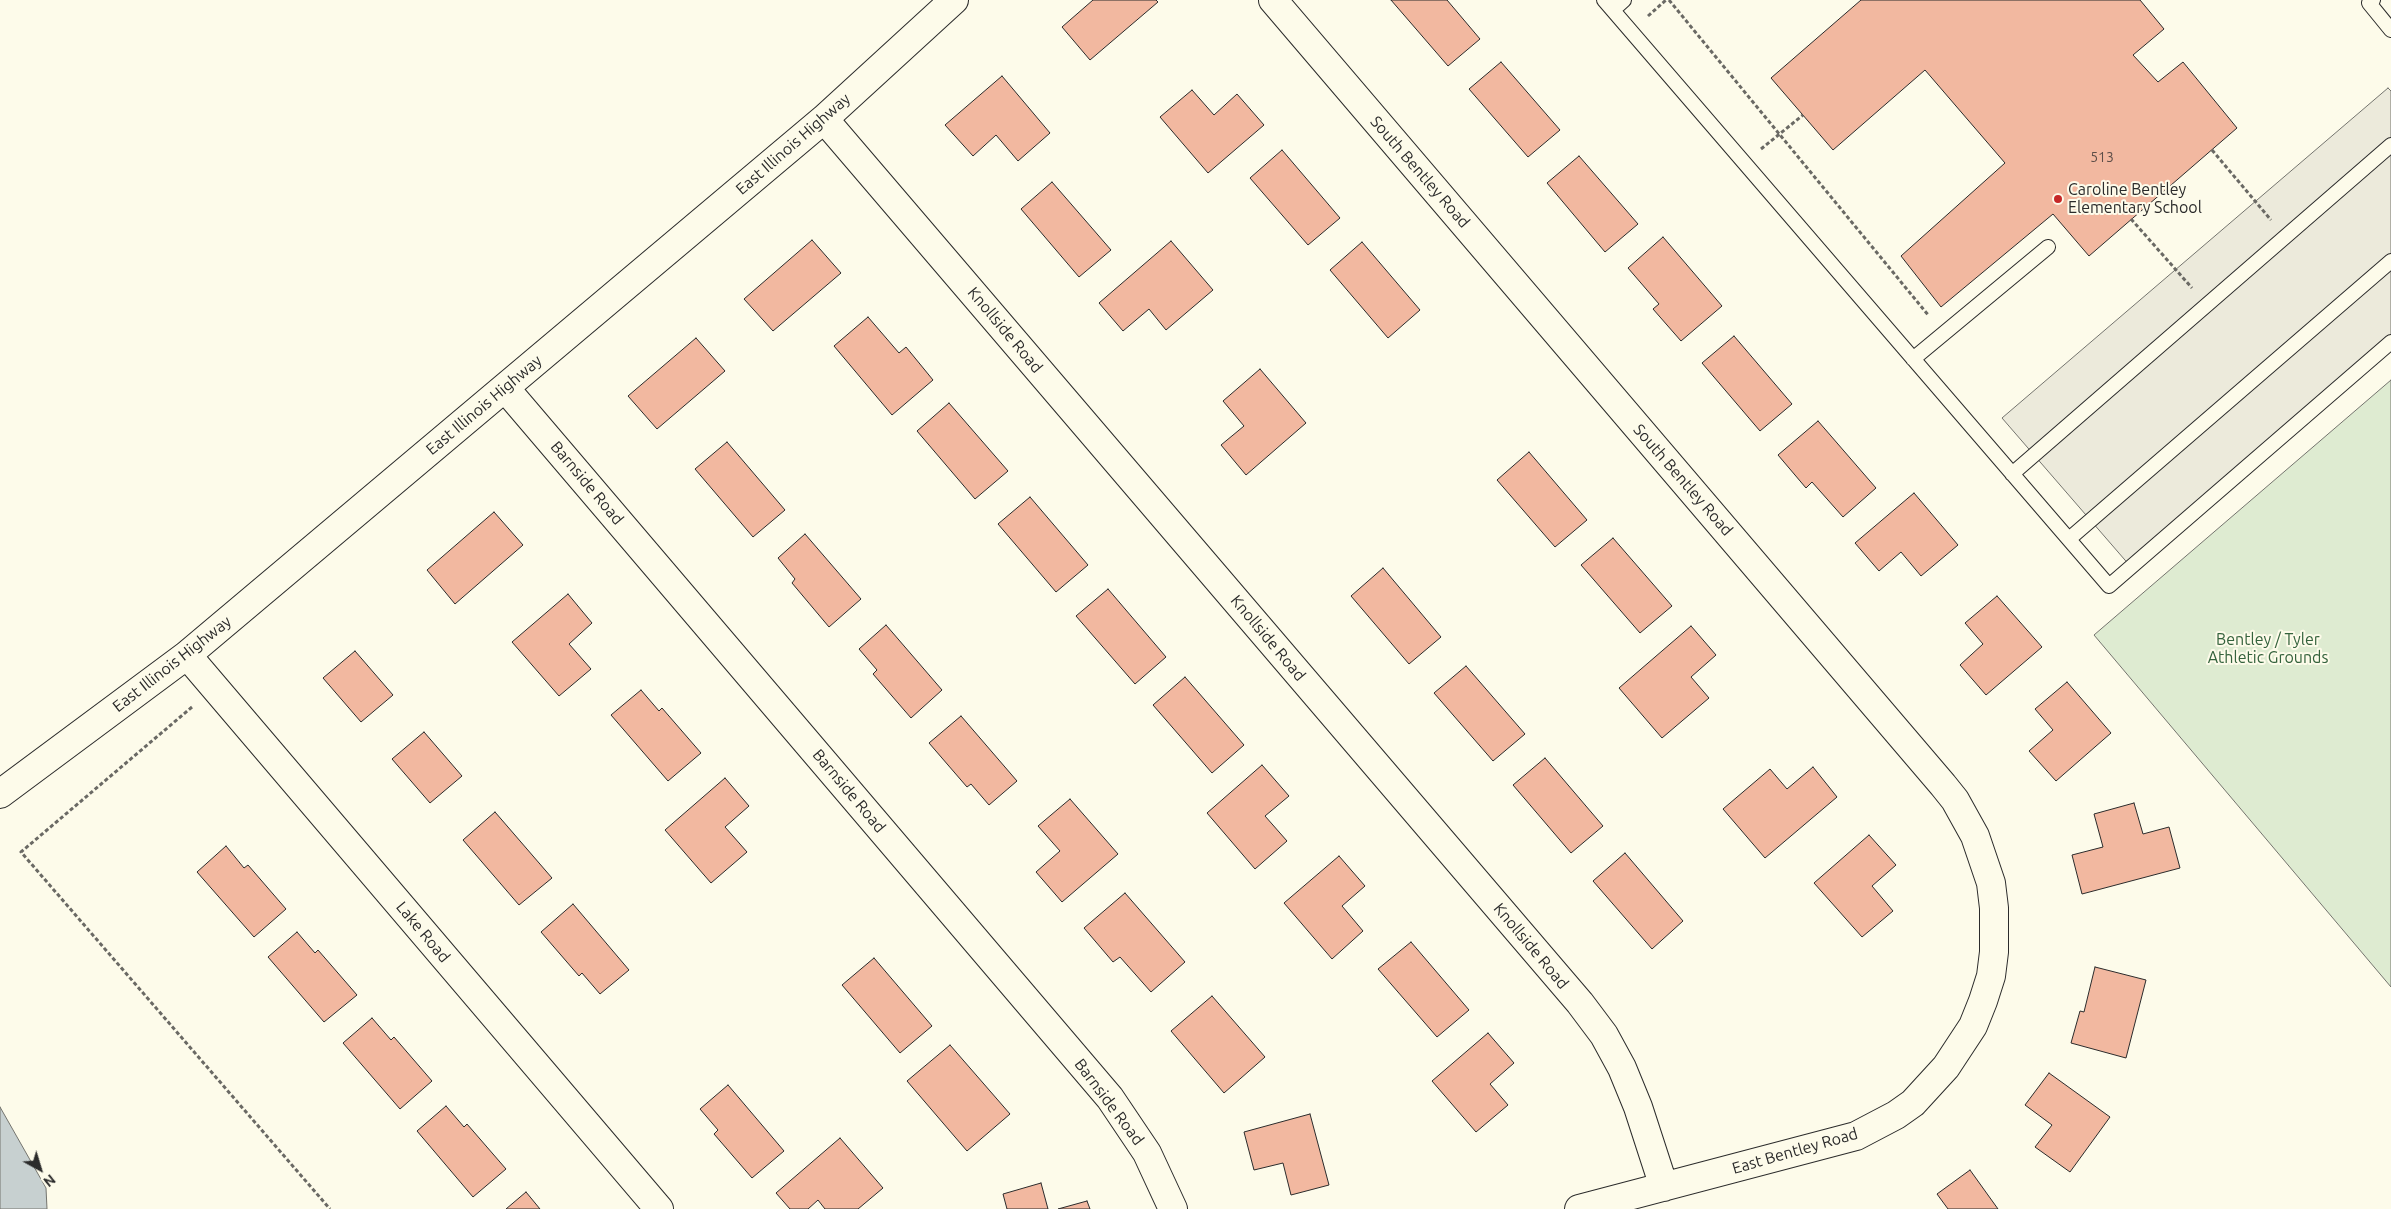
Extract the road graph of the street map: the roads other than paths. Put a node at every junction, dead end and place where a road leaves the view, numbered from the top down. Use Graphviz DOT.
graph roads {
  1 [pos="954,0"];
  2 [pos="1273,0"];
  3 [pos="1624,0"];
  4 [pos="2373,0"];
  5 [pos="1608,5"];
  6 [pos="2391,30"];
  7 [pos="824,118"];
  8 [pos="2391,146"];
  9 [pos="2048,247"];
  10 [pos="2391,260"];
  11 [pos="2391,342"];
  12 [pos="1913,359"];
  13 [pos="504,388"];
  14 [pos="2012,474"];
  15 [pos="2069,539"];
  16 [pos="187,656"];
  17 [pos="0,794"];
  18 [pos="1983,1001"];
  19 [pos="1664,1187"];
  20 [pos="659,1209"];
  21 [pos="1173,1209"];
  22 [pos="1579,1209"];
  1 -- 7 [label="street, East Illinois Highway"];
  2 -- 18 [label="street, South Bentley Road"];
  3 -- 5 [label="lane"];
  4 -- 6 [label="lane"];
  5 -- 12 [label="lane"];
  7 -- 13 [label="street, East Illinois Highway"];
  7 -- 19 [label="street, Knollside Road"];
  8 -- 14 [label="lane"];
  9 -- 12 [label="lane"];
  10 -- 15 [label="lane"];
  11 -- 15 [label="lane"];
  12 -- 14 [label="lane"];
  13 -- 16 [label="street, East Illinois Highway"];
  13 -- 21 [label="street, Barnside Road"];
  14 -- 15 [label="lane"];
  16 -- 17 [label="street, East Illinois Highway"];
  16 -- 20 [label="street, Lake Road"];
  18 -- 19 [label="street, East Bentley Road"];
  19 -- 22 [label="street, East Bentley Road"];
}
